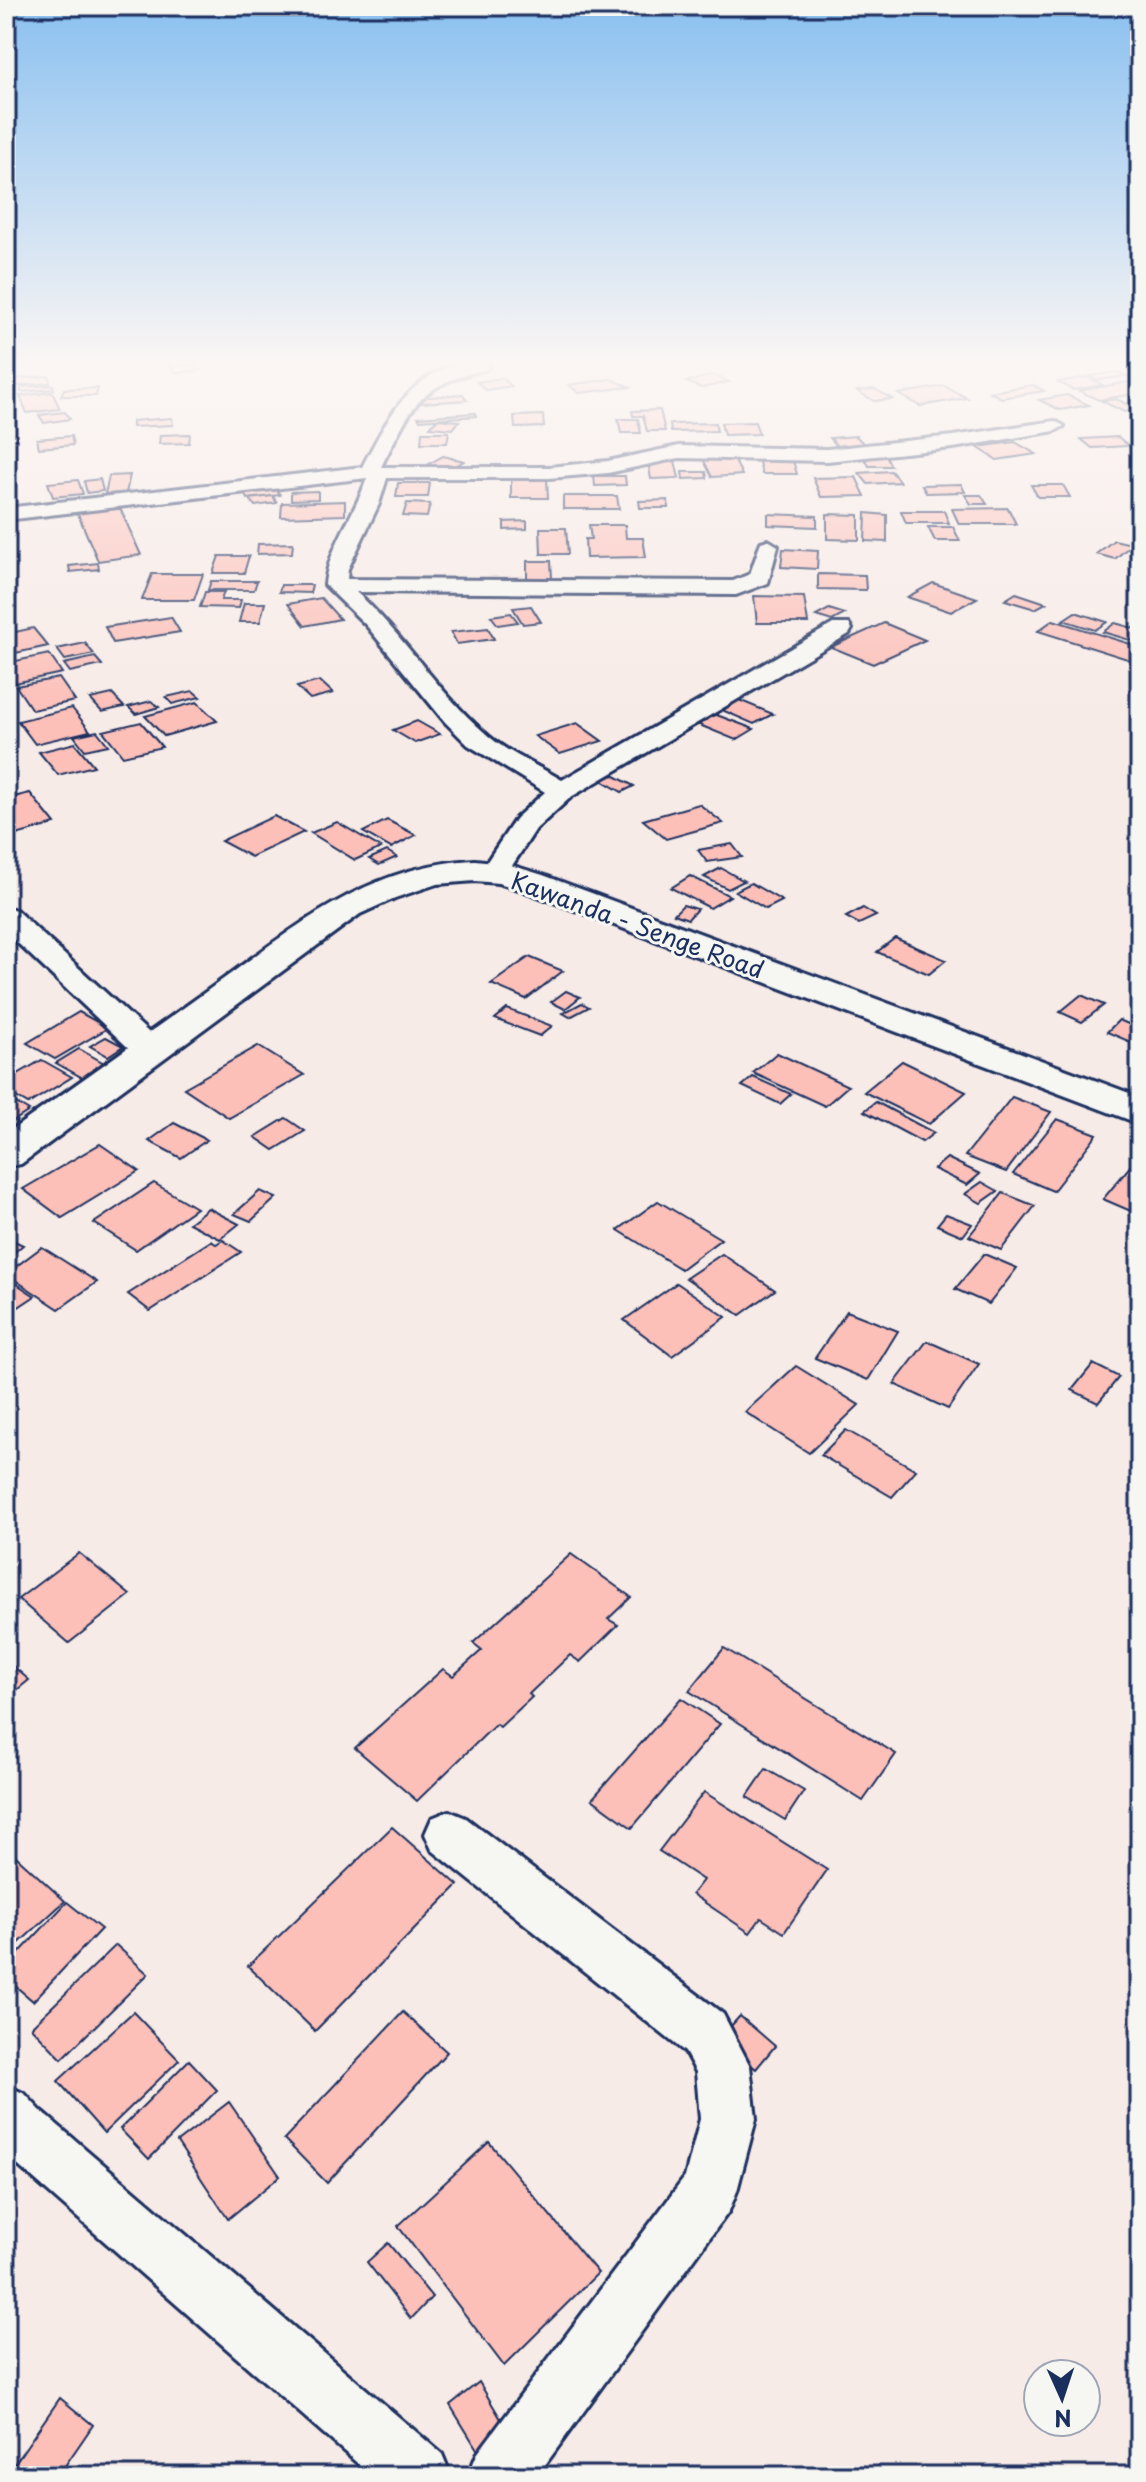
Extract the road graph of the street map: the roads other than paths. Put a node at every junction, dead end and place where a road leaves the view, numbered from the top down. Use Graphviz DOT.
graph roads {
  1 [pos="297,481"];
  2 [pos="373,481"];
  3 [pos="6,514"];
  4 [pos="768,546"];
  5 [pos="336,585"];
  6 [pos="841,629"];
  7 [pos="562,791"];
  8 [pos="494,872"];
  9 [pos="6,916"];
  10 [pos="148,1049"];
  11 [pos="1140,1111"];
  12 [pos="6,1154"];
  13 [pos="449,1834"];
  14 [pos="6,2113"];
  15 [pos="420,2476"];
  16 [pos="499,2476"];
  1 -- 3 [label="street"];
  2 -- 5 [label="street"];
  4 -- 5 [label="street"];
  5 -- 7 [label="street"];
  6 -- 7 [label="street"];
  7 -- 8 [label="street"];
  8 -- 10 [label="street, Kawanda - Senge Road"];
  8 -- 11 [label="street, Kawanda - Senge Road"];
  9 -- 10 [label="street"];
  10 -- 12 [label="street, Kawanda - Senge Road"];
  13 -- 16 [label="street"];
  14 -- 15 [label="street"];
}
